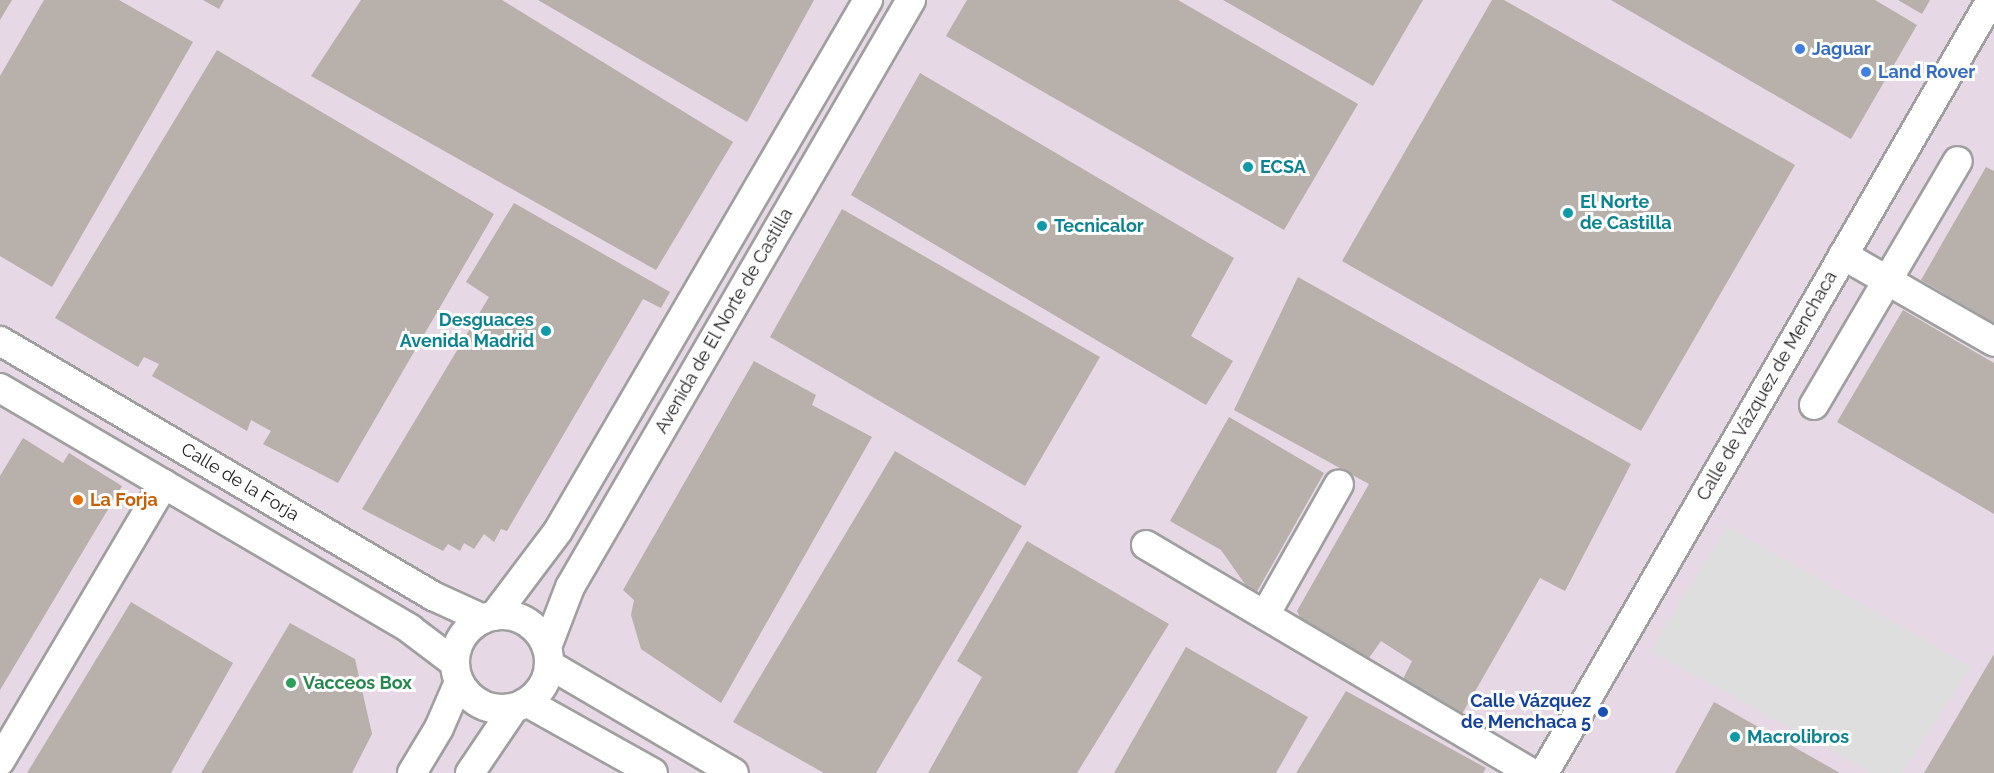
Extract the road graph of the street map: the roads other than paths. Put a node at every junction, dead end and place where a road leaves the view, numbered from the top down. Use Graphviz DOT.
graph roads {
  1 [pos="868,0"];
  2 [pos="911,0"];
  3 [pos="1991,0"];
  4 [pos="1958,161"];
  5 [pos="1844,255"];
  6 [pos="1887,280"];
  7 [pos="0,341"];
  8 [pos="1994,342"];
  9 [pos="0,388"];
  10 [pos="1814,405"];
  11 [pos="164,484"];
  12 [pos="1339,484"];
  13 [pos="1146,545"];
  14 [pos="1265,615"];
  15 [pos="488,618"];
  16 [pos="549,656"];
  17 [pos="457,673"];
  18 [pos="521,706"];
  19 [pos="0,761"];
  20 [pos="412,773"];
  21 [pos="470,773"];
  22 [pos="653,773"];
  23 [pos="734,773"];
  24 [pos="1532,773"];
  25 [pos="1544,773"];
  1 -- 15 [label="street, Avenida de El Norte de Castilla"];
  2 -- 16 [label="street, Avenida de El Norte de Castilla"];
  3 -- 5 [label="street, Calle de Vázquez de Menchaca"];
  4 -- 6 [label="street"];
  5 -- 6 [label="street"];
  5 -- 25 [label="street, Calle de Vázquez de Menchaca"];
  6 -- 8 [label="street"];
  6 -- 10 [label="street"];
  7 -- 15 [label="street, Calle de la Forja"];
  9 -- 11 [label="street"];
  11 -- 17 [label="street"];
  11 -- 19 [label="street"];
  12 -- 14 [label="street"];
  13 -- 14 [label="street"];
  14 -- 24 [label="street"];
  15 -- 16 [label="street"];
  15 -- 17 [label="street, Avenida de El Norte de Castilla"];
  16 -- 18 [label="street, Avenida de El Norte de Castilla"];
  16 -- 23 [label="street"];
  17 -- 18 [label="street"];
  17 -- 20 [label="street, Avenida de El Norte de Castilla"];
  18 -- 21 [label="street, Avenida de El Norte de Castilla"];
  18 -- 22 [label="street"];
}
